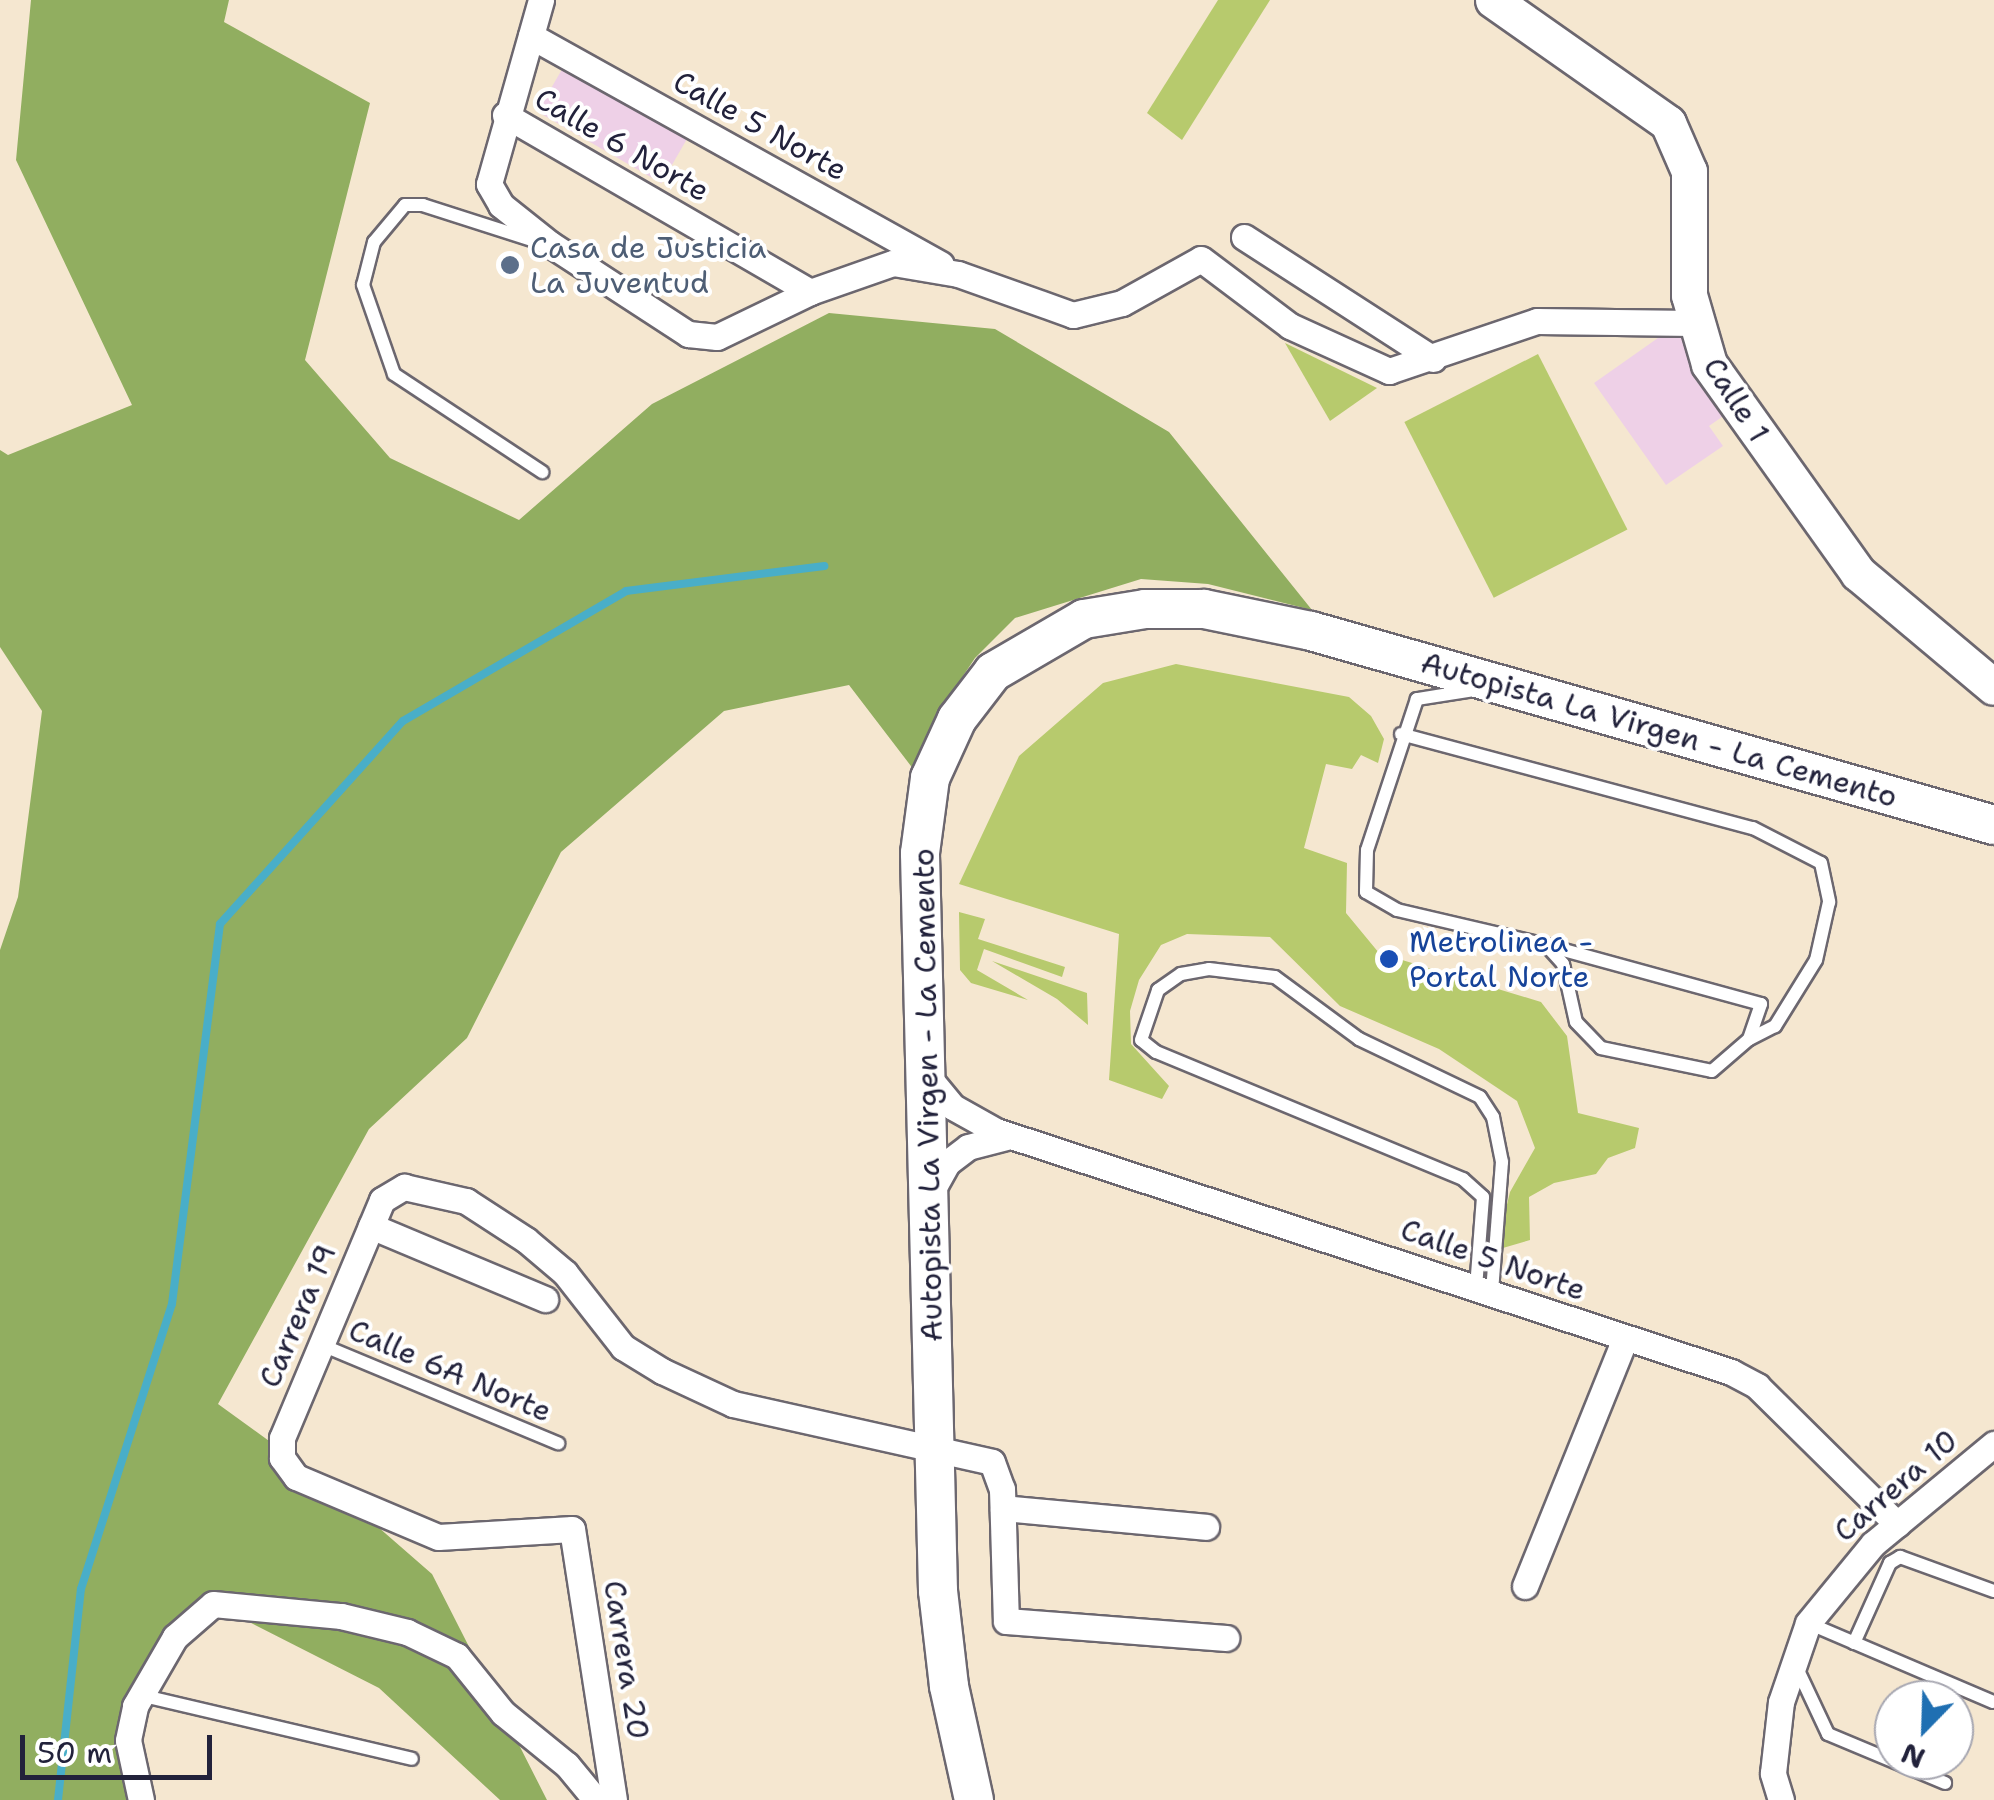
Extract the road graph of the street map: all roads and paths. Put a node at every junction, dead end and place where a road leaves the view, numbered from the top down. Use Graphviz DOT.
graph roads {
  1 [pos="541,0"];
  2 [pos="1493,0"];
  3 [pos="531,36"];
  4 [pos="505,116"];
  5 [pos="1244,236"];
  6 [pos="550,244"];
  7 [pos="958,274"];
  8 [pos="810,292"];
  9 [pos="1694,323"];
  10 [pos="1433,359"];
  11 [pos="542,472"];
  12 [pos="1506,686"];
  13 [pos="1994,686"];
  14 [pos="1401,734"];
  15 [pos="1994,825"];
  16 [pos="1546,946"];
  17 [pos="1749,1038"];
  18 [pos="923,1070"];
  19 [pos="1020,1136"];
  20 [pos="926,1212"];
  21 [pos="371,1226"];
  22 [pos="1484,1290"];
  23 [pos="545,1299"];
  24 [pos="1625,1339"];
  25 [pos="322,1344"];
  26 [pos="558,1443"];
  27 [pos="938,1449"];
  28 [pos="1988,1456"];
  29 [pos="1003,1508"];
  30 [pos="1896,1524"];
  31 [pos="1206,1527"];
  32 [pos="572,1529"];
  33 [pos="1525,1586"];
  34 [pos="1994,1591"];
  35 [pos="1808,1623"];
  36 [pos="1226,1638"];
  37 [pos="1854,1643"];
  38 [pos="1792,1659"];
  39 [pos="144,1696"];
  40 [pos="1993,1702"];
  41 [pos="412,1759"];
  42 [pos="1945,1783"];
  43 [pos="141,1800"];
  44 [pos="596,1800"];
  45 [pos="614,1800"];
  46 [pos="974,1800"];
  47 [pos="1781,1800"];
  1 -- 3 [label="street"];
  2 -- 9 [label="street, Calle 1"];
  3 -- 4 [label="street"];
  3 -- 7 [label="street, Calle 5 Norte"];
  4 -- 6 [label="street"];
  4 -- 8 [label="street, Calle 6 Norte"];
  5 -- 10 [label="street"];
  6 -- 8 [label="street"];
  6 -- 11 [label="lane"];
  7 -- 8 [label="street"];
  7 -- 10 [label="street"];
  9 -- 10 [label="street"];
  9 -- 13 [label="street, Calle 1"];
  12 -- 14 [label="lane"];
  12 -- 15 [label="main road, Autopista La Virgen - La Cemento"];
  12 -- 18 [label="main road, Autopista La Virgen - La Cemento"];
  14 -- 16 [label="lane"];
  14 -- 17 [label="lane"];
  16 -- 17 [label="lane"];
  16 -- 17 [label="lane"];
  18 -- 19 [label="street, Calle 5 Norte"];
  18 -- 20 [label="main road, Autopista La Virgen - La Cemento"];
  19 -- 20 [label="street"];
  19 -- 22 [label="street, Calle 5 Norte"];
  20 -- 27 [label="main road, Autopista La Virgen - La Cemento"];
  21 -- 23 [label="street"];
  21 -- 25 [label="street, Carrera 19"];
  21 -- 27 [label="street, Carrera 19"];
  22 -- 22 [label="lane"];
  22 -- 24 [label="street, Calle 5 Norte"];
  24 -- 30 [label="street, Calle 5 Norte"];
  24 -- 33 [label="street"];
  25 -- 26 [label="lane, Calle 6A Norte"];
  25 -- 32 [label="street, Carrera 19"];
  27 -- 29 [label="street"];
  27 -- 46 [label="main road, Autopista La Virgen - La Cemento"];
  28 -- 30 [label="street, Carrera 10"];
  29 -- 31 [label="street"];
  29 -- 36 [label="street"];
  30 -- 35 [label="street, Carrera 10"];
  32 -- 45 [label="street, Carrera 20"];
  34 -- 37 [label="lane"];
  35 -- 37 [label="lane"];
  35 -- 38 [label="street, Carrera 10"];
  37 -- 40 [label="lane"];
  38 -- 42 [label="lane"];
  38 -- 47 [label="street, Carrera 10"];
  39 -- 41 [label="lane"];
  39 -- 43 [label="street"];
  39 -- 44 [label="street"];
}
